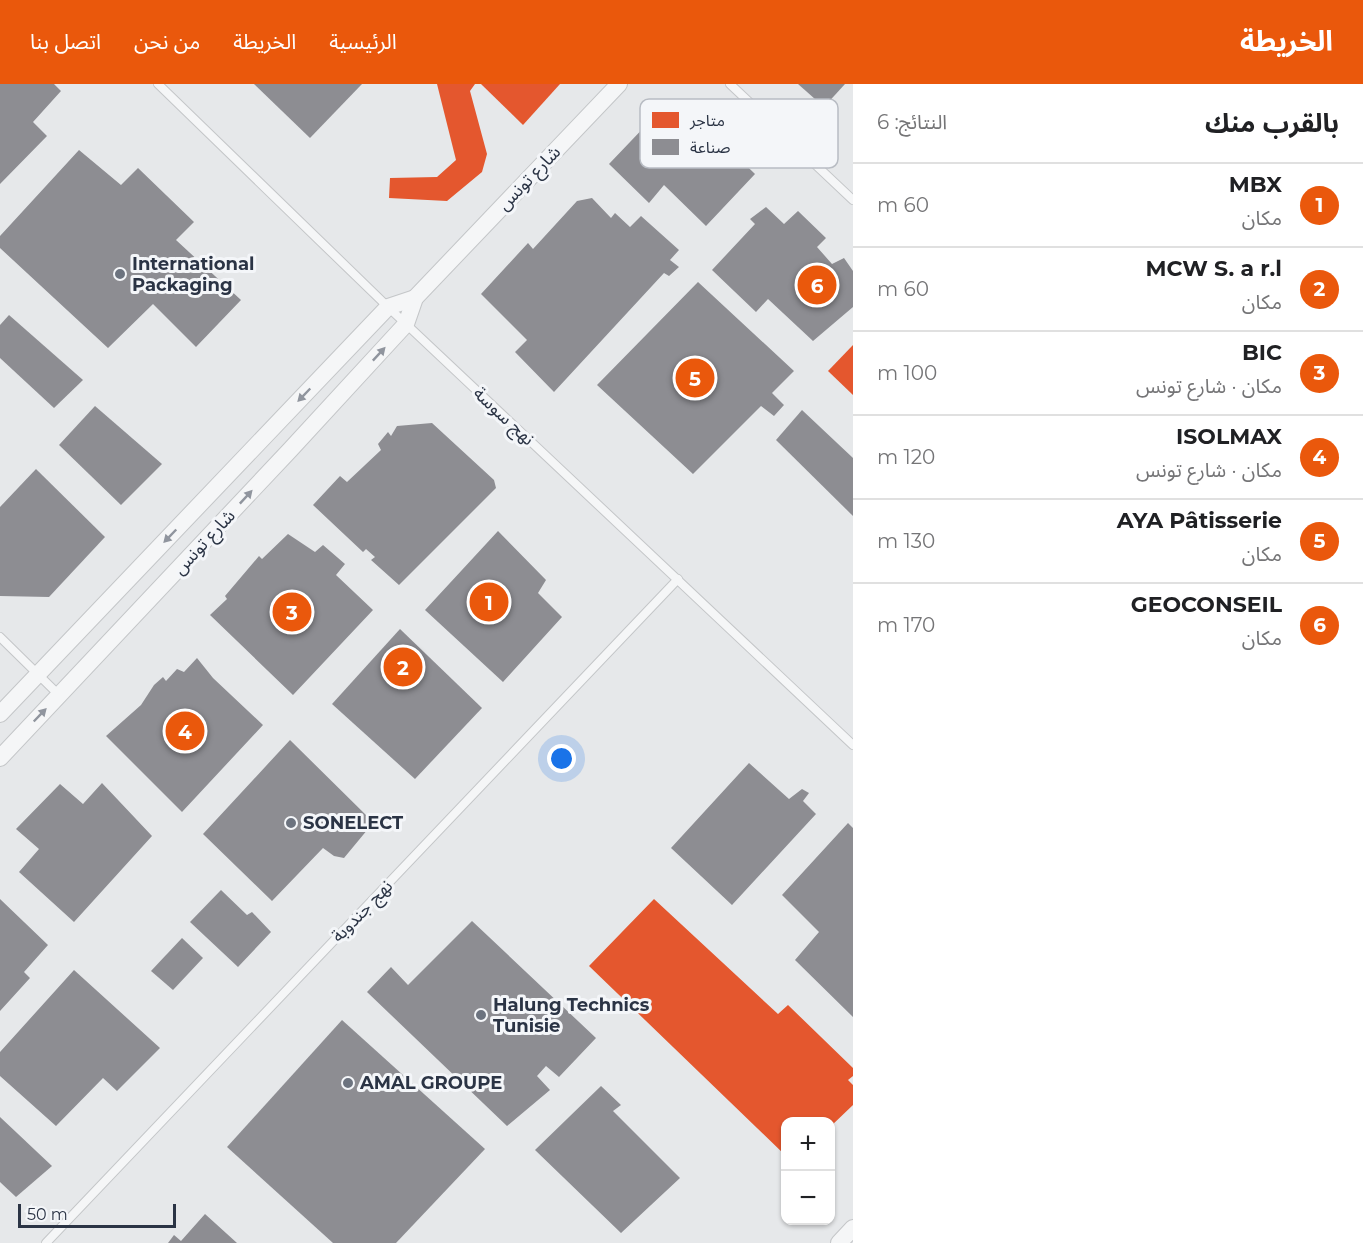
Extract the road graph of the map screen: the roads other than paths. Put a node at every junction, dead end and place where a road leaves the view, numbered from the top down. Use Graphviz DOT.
graph roads {
  1 [pos="158,84"];
  2 [pos="619,84"];
  3 [pos="730,84"];
  4 [pos="746,99"];
  5 [pos="819,168"];
  6 [pos="853,200"];
  7 [pos="415,298"];
  8 [pos="388,307"];
  9 [pos="406,324"];
  10 [pos="678,579"];
  11 [pos="0,637"];
  12 [pos="38,673"];
  13 [pos="59,695"];
  14 [pos="0,714"];
  15 [pos="853,744"];
  16 [pos="0,758"];
  17 [pos="853,1228"];
  18 [pos="46,1243"];
  19 [pos="839,1243"];
  1 -- 8 [label="lane, نهج سوسة"];
  2 -- 7 [label="street, شارع تونس"];
  3 -- 4 [label="lane"];
  5 -- 6 [label="lane"];
  7 -- 8 [label="street"];
  7 -- 9 [label="street"];
  8 -- 9 [label="lane, نهج سوسة"];
  8 -- 12 [label="street, شارع تونس, one-way"];
  9 -- 10 [label="lane, نهج سوسة"];
  13 -- 9 [label="street, شارع تونس, one-way"];
  10 -- 15 [label="lane, نهج سوسة"];
  10 -- 18 [label="lane, نهج جندوبة"];
  11 -- 12 [label="lane"];
  12 -- 13 [label="lane"];
  12 -- 14 [label="street, شارع تونس"];
  16 -- 13 [label="street, شارع تونس, one-way"];
  17 -- 19 [label="street"];
}
